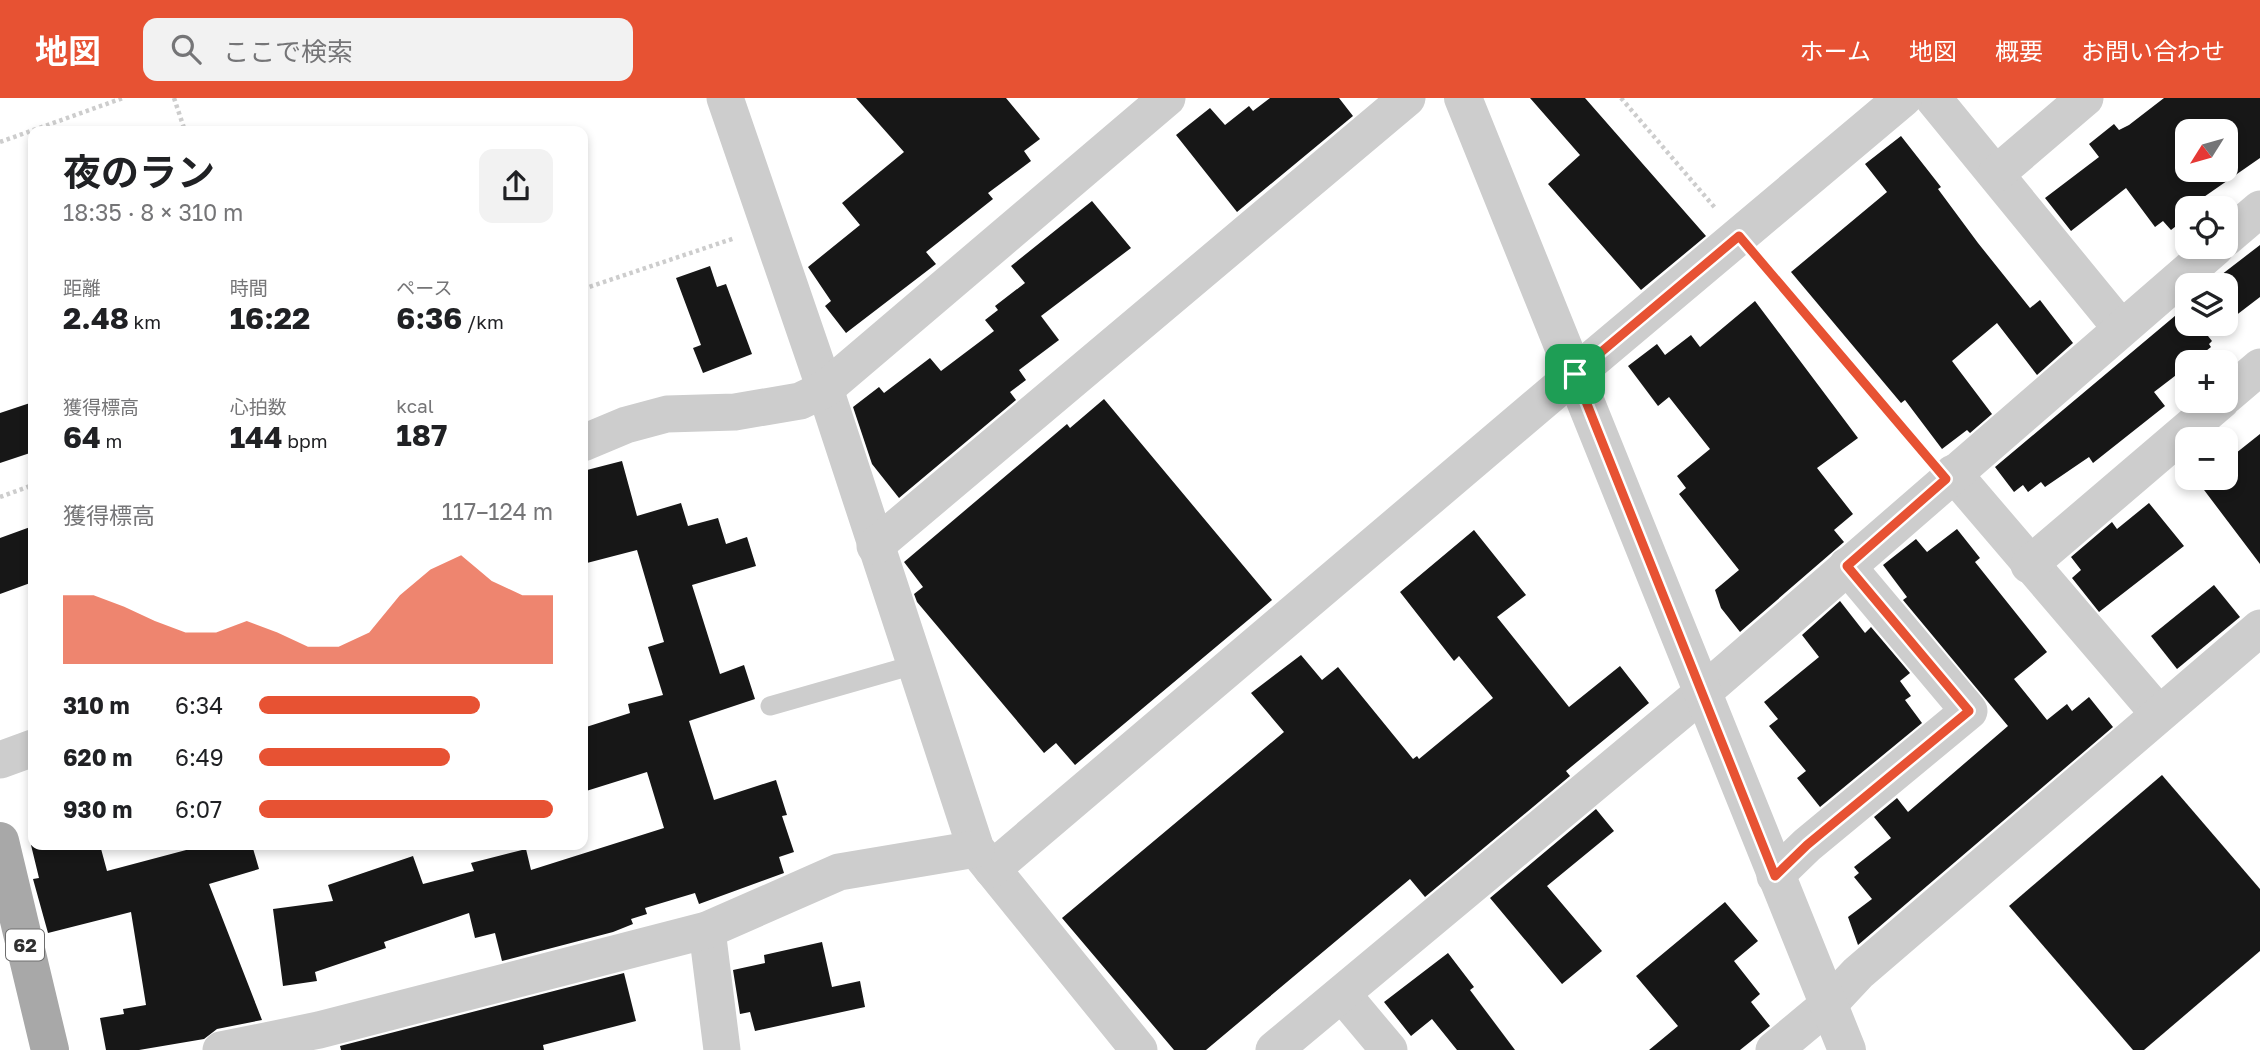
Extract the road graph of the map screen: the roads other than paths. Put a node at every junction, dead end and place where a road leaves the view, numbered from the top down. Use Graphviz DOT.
graph roads {
  1 [pos="726,98"];
  2 [pos="1167,98"];
  3 [pos="1406,98"];
  4 [pos="1462,98"];
  5 [pos="1903,98"];
  6 [pos="1933,98"];
  7 [pos="2085,98"];
  8 [pos="1996,174"];
  9 [pos="2260,209"];
  10 [pos="2238,228"];
  11 [pos="2202,259"];
  12 [pos="2121,328"];
  13 [pos="2260,368"];
  14 [pos="1575,374"];
  15 [pos="2238,386"];
  16 [pos="825,389"];
  17 [pos="2207,413"];
  18 [pos="588,441"];
  19 [pos="1949,476"];
  20 [pos="875,545"];
  21 [pos="2029,565"];
  22 [pos="1847,566"];
  23 [pos="2260,628"];
  24 [pos="917,664"];
  25 [pos="1701,694"];
  26 [pos="770,706"];
  27 [pos="2159,714"];
  28 [pos="28,750"];
  29 [pos="0,760"];
  30 [pos="0,841"];
  31 [pos="984,859"];
  32 [pos="1775,876"];
  33 [pos="707,930"];
  34 [pos="1342,994"];
  35 [pos="1828,1005"];
  36 [pos="50,1050"];
  37 [pos="221,1050"];
  38 [pos="722,1050"];
  39 [pos="1139,1050"];
  40 [pos="1275,1050"];
  41 [pos="1389,1050"];
  42 [pos="1774,1050"];
  43 [pos="1847,1050"];
  1 -- 16 [label="street"];
  2 -- 16 [label="street"];
  3 -- 20 [label="street"];
  4 -- 14 [label="street"];
  5 -- 14 [label="street"];
  6 -- 8 [label="street"];
  7 -- 8 [label="street"];
  8 -- 12 [label="street"];
  9 -- 10 [label="street"];
  11 -- 12 [label="street"];
  12 -- 19 [label="street"];
  13 -- 15 [label="street"];
  14 -- 25 [label="street"];
  14 -- 31 [label="street"];
  16 -- 18 [label="street"];
  16 -- 20 [label="street"];
  17 -- 21 [label="street"];
  19 -- 21 [label="street"];
  19 -- 22 [label="street"];
  20 -- 24 [label="street"];
  21 -- 27 [label="street"];
  22 -- 25 [label="street"];
  22 -- 32 [label="street"];
  23 -- 27 [label="street"];
  24 -- 26 [label="lane"];
  24 -- 31 [label="street"];
  25 -- 32 [label="street"];
  25 -- 34 [label="street"];
  27 -- 35 [label="street"];
  28 -- 29 [label="street"];
  30 -- 36 [label="main road, 62"];
  31 -- 33 [label="street"];
  31 -- 39 [label="street"];
  32 -- 35 [label="street"];
  33 -- 37 [label="street"];
  33 -- 38 [label="street"];
  34 -- 40 [label="street"];
  34 -- 41 [label="street"];
  35 -- 42 [label="street"];
  35 -- 43 [label="street"];
}
